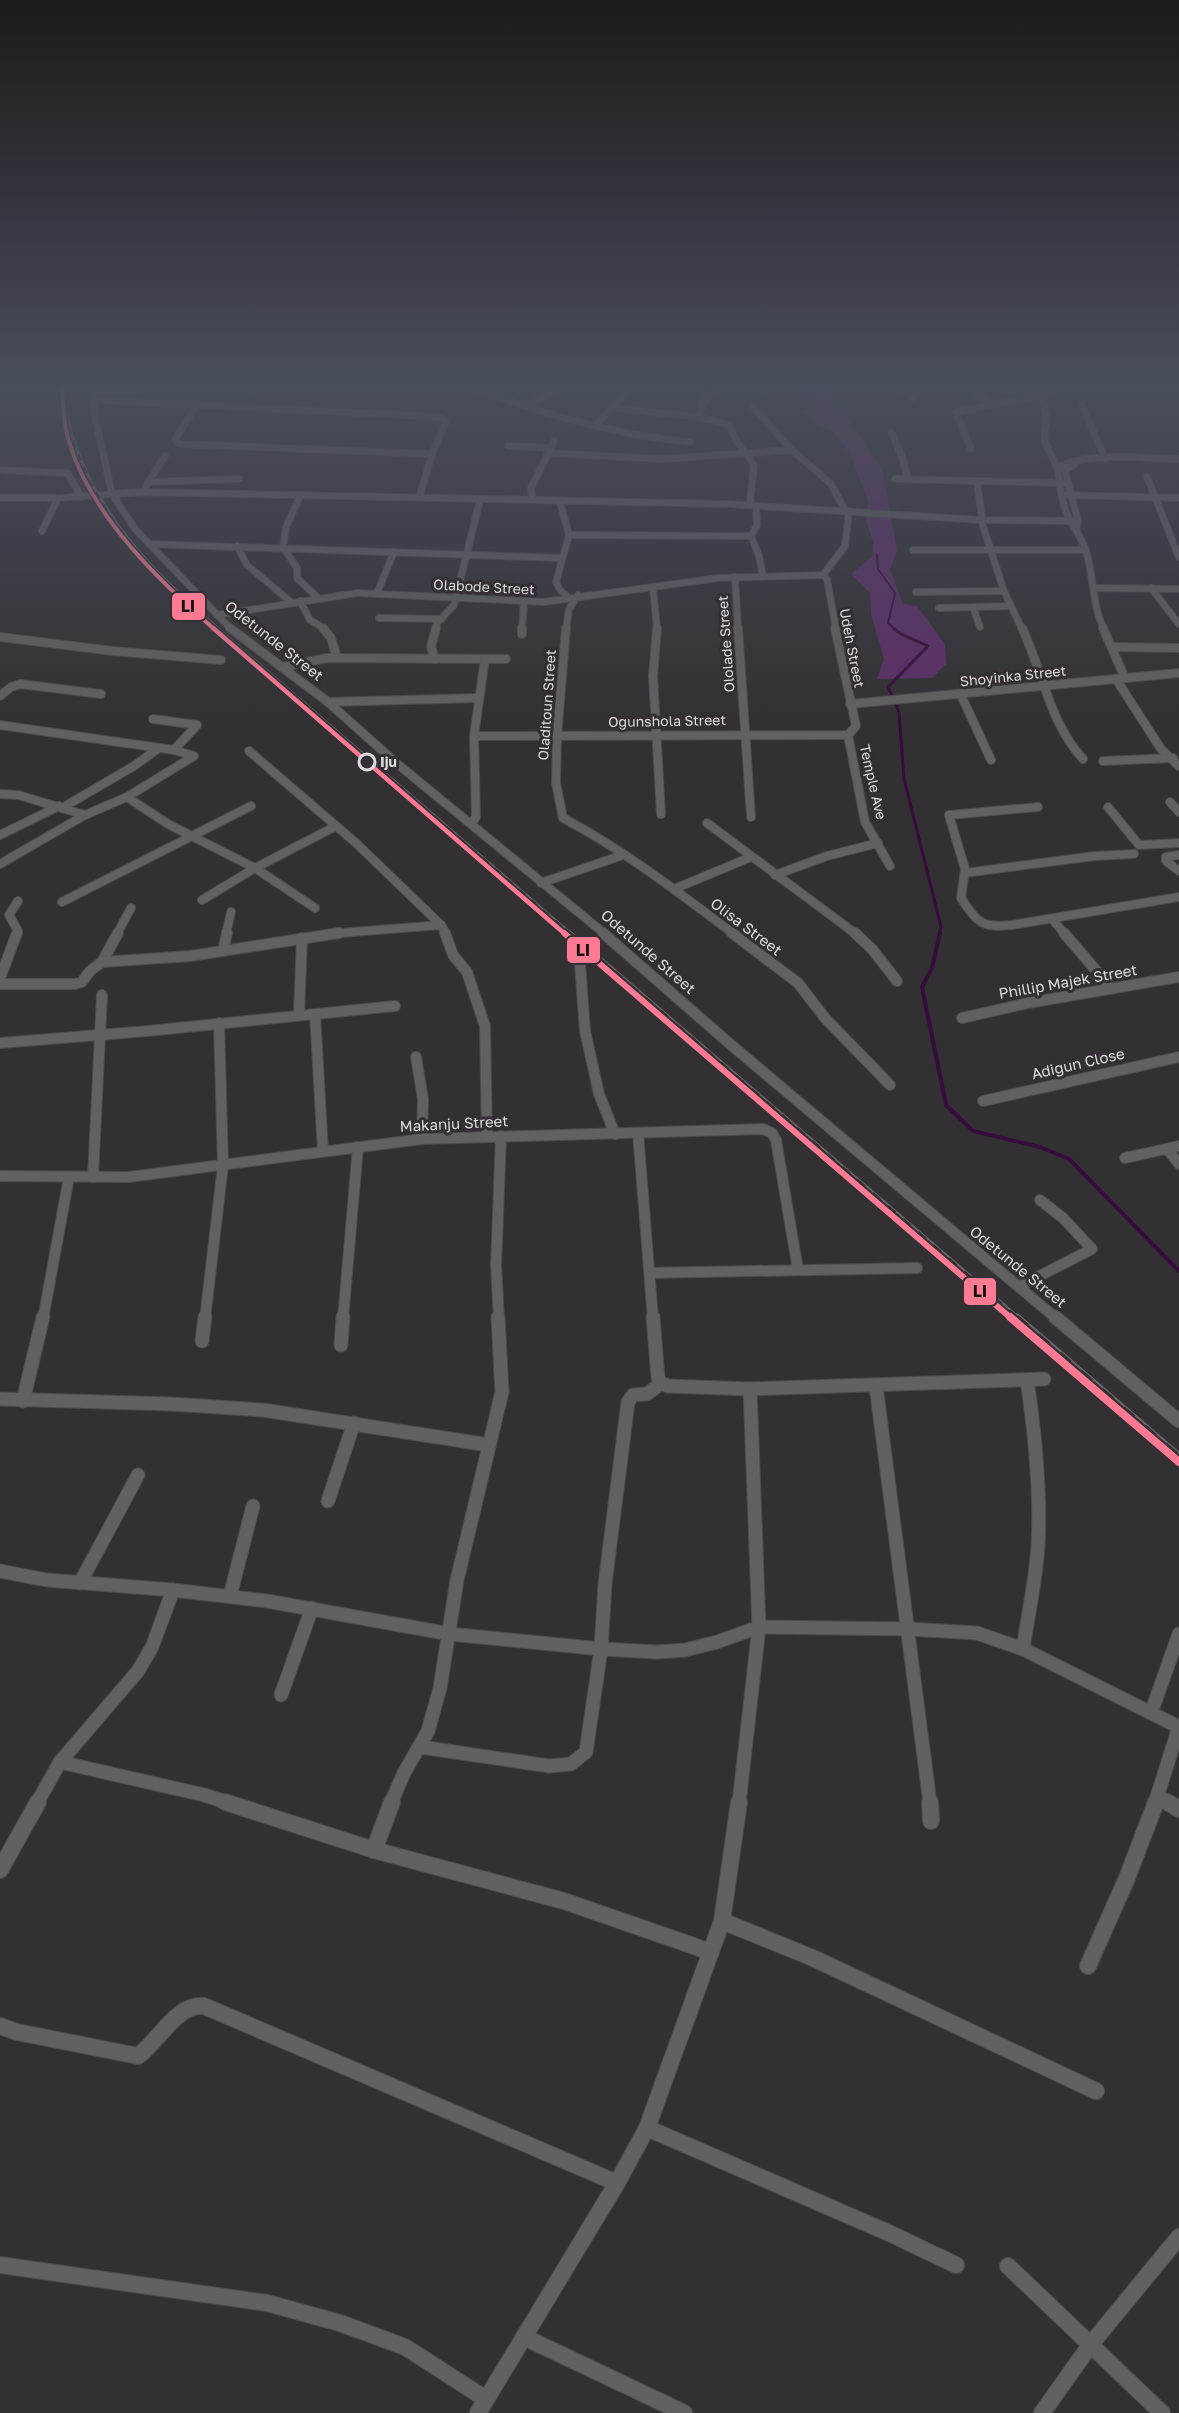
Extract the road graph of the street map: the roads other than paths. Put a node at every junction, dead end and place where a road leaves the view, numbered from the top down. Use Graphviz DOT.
graph roads {
  1 [pos="58,498"];
  2 [pos="116,499"];
  3 [pos="298,499"];
  4 [pos="430,499"];
  5 [pos="583,499"];
  6 [pos="753,499"];
  7 [pos="840,499"];
  8 [pos="979,499"];
  9 [pos="1067,499"];
  10 [pos="1068,499"];
  11 [pos="1156,499"];
  12 [pos="480,500"];
  13 [pos="560,502"];
  14 [pos="753,504"];
  15 [pos="847,510"];
  16 [pos="981,518"];
  17 [pos="1069,519"];
  18 [pos="1077,522"];
  19 [pos="42,531"];
  20 [pos="569,535"];
  21 [pos="751,536"];
  22 [pos="149,544"];
  23 [pos="237,546"];
  24 [pos="283,547"];
  25 [pos="913,550"];
  26 [pos="991,550"];
  27 [pos="1086,550"];
  28 [pos="394,552"];
  29 [pos="467,555"];
  30 [pos="1179,557"];
  31 [pos="561,558"];
  32 [pos="823,575"];
  33 [pos="762,576"];
  34 [pos="735,577"];
  35 [pos="653,588"];
  36 [pos="1095,588"];
  37 [pos="1151,588"];
  38 [pos="1179,589"];
  39 [pos="1004,591"];
  40 [pos="916,592"];
  41 [pos="377,593"];
  42 [pos="578,596"];
  43 [pos="318,597"];
  44 [pos="568,597"];
  45 [pos="455,598"];
  46 [pos="300,601"];
  47 [pos="291,602"];
  48 [pos="524,602"];
  49 [pos="1011,606"];
  50 [pos="973,607"];
  51 [pos="939,608"];
  52 [pos="217,615"];
  53 [pos="379,618"];
  54 [pos="442,619"];
  55 [pos="1179,624"];
  56 [pos="980,627"];
  57 [pos="522,633"];
  58 [pos="0,637"];
  59 [pos="1113,647"];
  60 [pos="1179,648"];
  61 [pos="337,658"];
  62 [pos="435,659"];
  63 [pos="506,659"];
  64 [pos="221,660"];
  65 [pos="485,660"];
  66 [pos="282,667"];
  67 [pos="1179,674"];
  68 [pos="1125,678"];
  69 [pos="1116,680"];
  70 [pos="1044,686"];
  71 [pos="101,694"];
  72 [pos="961,695"];
  73 [pos="0,696"];
  74 [pos="478,698"];
  75 [pos="328,702"];
  76 [pos="850,704"];
  77 [pos="153,719"];
  78 [pos="0,725"];
  79 [pos="745,734"];
  80 [pos="657,735"];
  81 [pos="848,735"];
  82 [pos="474,736"];
  83 [pos="557,737"];
  84 [pos="159,748"];
  85 [pos="174,750"];
  86 [pos="249,751"];
  87 [pos="1083,759"];
  88 [pos="1173,759"];
  89 [pos="991,760"];
  90 [pos="1103,761"];
  91 [pos="1179,766"];
  92 [pos="0,794"];
  93 [pos="127,797"];
  94 [pos="1170,802"];
  95 [pos="251,806"];
  96 [pos="61,807"];
  97 [pos="1038,807"];
  98 [pos="1108,807"];
  99 [pos="1179,812"];
  100 [pos="661,814"];
  101 [pos="85,815"];
  102 [pos="751,817"];
  103 [pos="563,818"];
  104 [pos="707,823"];
  105 [pos="471,824"];
  106 [pos="336,826"];
  107 [pos="0,835"];
  108 [pos="190,836"];
  109 [pos="878,843"];
  110 [pos="1179,843"];
  111 [pos="1134,854"];
  112 [pos="623,855"];
  113 [pos="1179,855"];
  114 [pos="751,857"];
  115 [pos="0,864"];
  116 [pos="890,866"];
  117 [pos="255,868"];
  118 [pos="1179,871"];
  119 [pos="965,873"];
  120 [pos="775,875"];
  121 [pos="541,883"];
  122 [pos="674,889"];
  123 [pos="1179,897"];
  124 [pos="202,900"];
  125 [pos="18,901"];
  126 [pos="62,902"];
  127 [pos="131,908"];
  128 [pos="315,908"];
  129 [pos="231,912"];
  130 [pos="1052,919"];
  131 [pos="441,925"];
  132 [pos="302,938"];
  133 [pos="223,951"];
  134 [pos="102,962"];
  135 [pos="580,964"];
  136 [pos="1179,977"];
  137 [pos="0,978"];
  138 [pos="897,981"];
  139 [pos="0,984"];
  140 [pos="1111,988"];
  141 [pos="102,996"];
  142 [pos="395,1006"];
  143 [pos="315,1014"];
  144 [pos="299,1015"];
  145 [pos="962,1018"];
  146 [pos="219,1023"];
  147 [pos="100,1037"];
  148 [pos="0,1043"];
  149 [pos="416,1057"];
  150 [pos="1179,1057"];
  151 [pos="890,1085"];
  152 [pos="984,1101"];
  153 [pos="638,1133"];
  154 [pos="615,1134"];
  155 [pos="487,1136"];
  156 [pos="501,1136"];
  157 [pos="422,1139"];
  158 [pos="1179,1146"];
  159 [pos="358,1147"];
  160 [pos="1167,1149"];
  161 [pos="322,1151"];
  162 [pos="1125,1158"];
  163 [pos="1179,1164"];
  164 [pos="223,1165"];
  165 [pos="0,1176"];
  166 [pos="69,1177"];
  167 [pos="93,1177"];
  168 [pos="1040,1200"];
  169 [pos="918,1268"];
  170 [pos="798,1270"];
  171 [pos="650,1273"];
  172 [pos="1020,1286"];
  173 [pos="202,1341"];
  174 [pos="341,1345"];
  175 [pos="1044,1379"];
  176 [pos="1027,1380"];
  177 [pos="661,1383"];
  178 [pos="876,1386"];
  179 [pos="750,1389"];
  180 [pos="0,1399"];
  181 [pos="23,1401"];
  182 [pos="1179,1421"];
  183 [pos="354,1423"];
  184 [pos="489,1445"];
  185 [pos="138,1475"];
  186 [pos="328,1501"];
  187 [pos="253,1506"];
  188 [pos="0,1571"];
  189 [pos="80,1583"];
  190 [pos="173,1590"];
  191 [pos="230,1596"];
  192 [pos="312,1608"];
  193 [pos="759,1627"];
  194 [pos="908,1629"];
  195 [pos="450,1634"];
  196 [pos="1179,1634"];
  197 [pos="601,1649"];
  198 [pos="1023,1649"];
  199 [pos="281,1695"];
  200 [pos="1151,1713"];
  201 [pos="1179,1727"];
  202 [pos="421,1747"];
  203 [pos="60,1762"];
  204 [pos="1159,1797"];
  205 [pos="1179,1809"];
  206 [pos="931,1821"];
  207 [pos="374,1850"];
  208 [pos="0,1870"];
  209 [pos="722,1921"];
  210 [pos="711,1952"];
  211 [pos="1088,1966"];
  212 [pos="0,2026"];
  213 [pos="1096,2091"];
  214 [pos="647,2128"];
  215 [pos="617,2183"];
  216 [pos="1179,2237"];
  217 [pos="0,2265"];
  218 [pos="956,2265"];
  219 [pos="1008,2266"];
  220 [pos="524,2337"];
  221 [pos="1091,2344"];
  222 [pos="482,2406"];
  223 [pos="684,2413"];
  224 [pos="1042,2413"];
  225 [pos="1162,2413"];
  1 -- 19 [label="street"];
  2 -- 22 [label="street, Odetunde Street"];
  3 -- 24 [label="street"];
  4 -- 12 [label="street"];
  5 -- 14 [label="street"];
  6 -- 14 [label="street"];
  7 -- 15 [label="street"];
  8 -- 16 [label="street"];
  9 -- 17 [label="street"];
  10 -- 18 [label="street"];
  11 -- 30 [label="street"];
  12 -- 13 [label="street"];
  12 -- 29 [label="street"];
  13 -- 14 [label="street"];
  13 -- 20 [label="street"];
  14 -- 15 [label="street"];
  14 -- 21 [label="street"];
  15 -- 16 [label="street"];
  15 -- 32 [label="street"];
  16 -- 17 [label="street"];
  16 -- 26 [label="street"];
  17 -- 18 [label="street"];
  17 -- 18 [label="street"];
  18 -- 27 [label="street"];
  20 -- 21 [label="street"];
  20 -- 31 [label="street"];
  21 -- 33 [label="street"];
  22 -- 23 [label="street"];
  22 -- 52 [label="street, Odetunde Street"];
  23 -- 24 [label="street"];
  23 -- 47 [label="street"];
  24 -- 28 [label="street"];
  24 -- 43 [label="street"];
  25 -- 26 [label="street"];
  26 -- 27 [label="street"];
  26 -- 39 [label="street"];
  27 -- 36 [label="street"];
  28 -- 29 [label="street"];
  28 -- 41 [label="street"];
  29 -- 31 [label="street"];
  29 -- 45 [label="street"];
  31 -- 44 [label="street"];
  32 -- 33 [label="street, Olabode Street"];
  32 -- 76 [label="street, Udeh Street"];
  33 -- 34 [label="street, Olabode Street"];
  34 -- 35 [label="street, Olabode Street"];
  34 -- 79 [label="street, Ololade Street"];
  35 -- 42 [label="street, Olabode Street"];
  35 -- 80 [label="street"];
  36 -- 37 [label="street"];
  36 -- 59 [label="street"];
  37 -- 38 [label="street"];
  37 -- 55 [label="street"];
  39 -- 40 [label="street"];
  39 -- 49 [label="street"];
  41 -- 43 [label="street, Olabode Street"];
  41 -- 45 [label="street, Olabode Street"];
  42 -- 44 [label="street, Olabode Street"];
  42 -- 83 [label="street, Oladitoun Street"];
  43 -- 46 [label="street, Olabode Street"];
  44 -- 48 [label="street, Olabode Street"];
  45 -- 48 [label="street, Olabode Street"];
  45 -- 54 [label="street"];
  46 -- 47 [label="street, Olabode Street"];
  46 -- 61 [label="street"];
  47 -- 52 [label="street, Olabode Street"];
  48 -- 57 [label="street"];
  49 -- 50 [label="street"];
  49 -- 70 [label="street"];
  50 -- 51 [label="street"];
  50 -- 56 [label="street"];
  52 -- 66 [label="street, Odetunde Street"];
  53 -- 54 [label="street"];
  54 -- 62 [label="street"];
  58 -- 64 [label="street"];
  59 -- 60 [label="street"];
  59 -- 68 [label="street"];
  61 -- 62 [label="street"];
  61 -- 66 [label="street"];
  62 -- 65 [label="street"];
  63 -- 65 [label="street"];
  65 -- 74 [label="street"];
  66 -- 75 [label="street, Odetunde Street"];
  67 -- 68 [label="street, Shoyinka Street"];
  68 -- 69 [label="street, Shoyinka Street"];
  69 -- 70 [label="street, Shoyinka Street"];
  69 -- 88 [label="street"];
  70 -- 72 [label="street, Shoyinka Street"];
  70 -- 87 [label="street"];
  71 -- 73 [label="street"];
  72 -- 76 [label="street, Shoyinka Street"];
  72 -- 89 [label="street"];
  74 -- 75 [label="street"];
  74 -- 82 [label="street"];
  75 -- 105 [label="street, Odetunde Street"];
  76 -- 81 [label="street, Udeh Street"];
  77 -- 85 [label="street"];
  78 -- 84 [label="street"];
  79 -- 80 [label="street, Ogunshola Street"];
  79 -- 81 [label="street, Ogunshola Street"];
  79 -- 102 [label="street, Ololade Street"];
  80 -- 83 [label="street, Ogunshola Street"];
  80 -- 100 [label="street"];
  81 -- 109 [label="street, Temple Ave"];
  82 -- 83 [label="street, Ogunshola Street"];
  82 -- 105 [label="street"];
  83 -- 103 [label="street, Oladitoun Street"];
  84 -- 85 [label="street"];
  84 -- 96 [label="street"];
  85 -- 93 [label="street"];
  86 -- 106 [label="street"];
  88 -- 90 [label="street"];
  88 -- 91 [label="street"];
  92 -- 96 [label="street"];
  93 -- 101 [label="street"];
  93 -- 108 [label="street"];
  94 -- 99 [label="street"];
  95 -- 108 [label="street"];
  96 -- 101 [label="street"];
  96 -- 107 [label="street"];
  97 -- 119 [label="street"];
  98 -- 110 [label="street"];
  101 -- 115 [label="street"];
  103 -- 112 [label="street, Olisa Street"];
  104 -- 114 [label="street"];
  105 -- 121 [label="street, Odetunde Street"];
  106 -- 117 [label="street"];
  106 -- 131 [label="street"];
  108 -- 117 [label="street"];
  108 -- 126 [label="street"];
  109 -- 116 [label="street, Temple Ave"];
  109 -- 120 [label="street"];
  111 -- 119 [label="street"];
  112 -- 121 [label="street"];
  112 -- 122 [label="street, Olisa Street"];
  113 -- 118 [label="street"];
  114 -- 120 [label="street"];
  114 -- 122 [label="street"];
  117 -- 124 [label="street"];
  117 -- 128 [label="street"];
  119 -- 130 [label="street"];
  120 -- 138 [label="street"];
  121 -- 172 [label="street, Odetunde Street"];
  122 -- 151 [label="street, Olisa Street"];
  123 -- 130 [label="street"];
  125 -- 137 [label="street"];
  127 -- 134 [label="street"];
  129 -- 133 [label="street"];
  130 -- 140 [label="street"];
  131 -- 132 [label="street"];
  131 -- 155 [label="street"];
  132 -- 133 [label="street"];
  132 -- 144 [label="street"];
  133 -- 134 [label="street"];
  134 -- 139 [label="street"];
  135 -- 154 [label="street"];
  136 -- 140 [label="street, Phillip Majek Street"];
  140 -- 145 [label="street, Phillip Majek Street"];
  141 -- 147 [label="street"];
  142 -- 143 [label="street"];
  143 -- 144 [label="street"];
  143 -- 161 [label="street"];
  144 -- 146 [label="street"];
  146 -- 147 [label="street"];
  146 -- 164 [label="street"];
  147 -- 148 [label="street"];
  147 -- 167 [label="street"];
  149 -- 157 [label="street"];
  150 -- 152 [label="street, Adigun Close"];
  153 -- 154 [label="street, Makanju Street"];
  153 -- 170 [label="street, Makanju Street"];
  153 -- 171 [label="street"];
  154 -- 156 [label="street, Makanju Street"];
  155 -- 156 [label="street, Makanju Street"];
  155 -- 157 [label="street, Makanju Street"];
  156 -- 184 [label="street"];
  157 -- 159 [label="street, Makanju Street"];
  158 -- 160 [label="street"];
  159 -- 161 [label="street, Makanju Street"];
  159 -- 174 [label="street"];
  160 -- 162 [label="street"];
  160 -- 163 [label="street"];
  161 -- 164 [label="street, Makanju Street"];
  164 -- 167 [label="street, Makanju Street"];
  164 -- 173 [label="street"];
  165 -- 166 [label="street, Makanju Street"];
  166 -- 167 [label="street, Makanju Street"];
  166 -- 181 [label="street"];
  168 -- 172 [label="street"];
  169 -- 170 [label="street"];
  170 -- 171 [label="street"];
  171 -- 177 [label="street"];
  172 -- 182 [label="street, Odetunde Street"];
  175 -- 176 [label="street"];
  176 -- 178 [label="street"];
  176 -- 198 [label="street"];
  177 -- 179 [label="street"];
  177 -- 197 [label="street"];
  178 -- 179 [label="street"];
  178 -- 194 [label="street"];
  179 -- 193 [label="street"];
  180 -- 181 [label="street"];
  181 -- 183 [label="street"];
  183 -- 184 [label="street"];
  183 -- 186 [label="street"];
  184 -- 195 [label="street"];
  185 -- 189 [label="street"];
  187 -- 191 [label="street"];
  188 -- 189 [label="street"];
  189 -- 190 [label="street"];
  190 -- 191 [label="street"];
  190 -- 203 [label="street"];
  191 -- 192 [label="street"];
  192 -- 195 [label="street"];
  192 -- 199 [label="street"];
  193 -- 194 [label="street"];
  193 -- 197 [label="street"];
  193 -- 209 [label="street"];
  194 -- 198 [label="street"];
  194 -- 206 [label="street"];
  195 -- 197 [label="street"];
  195 -- 202 [label="street"];
  196 -- 200 [label="street"];
  197 -- 202 [label="street"];
  198 -- 200 [label="street"];
  200 -- 201 [label="street"];
  201 -- 204 [label="street"];
  202 -- 207 [label="street"];
  203 -- 207 [label="street"];
  203 -- 208 [label="street"];
  204 -- 205 [label="street"];
  204 -- 211 [label="street"];
  207 -- 210 [label="street"];
  209 -- 210 [label="street"];
  209 -- 213 [label="street"];
  210 -- 214 [label="street"];
  212 -- 215 [label="street"];
  214 -- 215 [label="street"];
  214 -- 218 [label="street"];
  215 -- 220 [label="street"];
  216 -- 221 [label="street"];
  217 -- 222 [label="street"];
  219 -- 221 [label="street"];
  220 -- 222 [label="street"];
  220 -- 223 [label="street"];
  221 -- 224 [label="street"];
  221 -- 225 [label="street"];
}
